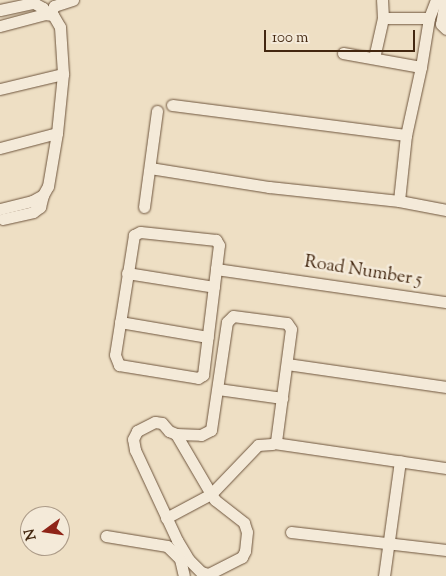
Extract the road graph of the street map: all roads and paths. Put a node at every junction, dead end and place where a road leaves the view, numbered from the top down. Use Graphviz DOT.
graph roads {
  1 [pos="73,0"];
  2 [pos="382,0"];
  3 [pos="436,0"];
  4 [pos="444,0"];
  5 [pos="0,10"];
  6 [pos="20,13"];
  7 [pos="48,14"];
  8 [pos="0,18"];
  9 [pos="383,18"];
  10 [pos="430,18"];
  11 [pos="0,26"];
  12 [pos="446,29"];
  13 [pos="343,53"];
  14 [pos="374,58"];
  15 [pos="421,67"];
  16 [pos="63,74"];
  17 [pos="0,89"];
  18 [pos="172,105"];
  19 [pos="158,111"];
  20 [pos="57,133"];
  21 [pos="406,135"];
  22 [pos="0,148"];
  23 [pos="150,168"];
  24 [pos="400,201"];
  25 [pos="144,207"];
  26 [pos="446,210"];
  27 [pos="2,214"];
  28 [pos="216,269"];
  29 [pos="127,273"];
  30 [pos="214,287"];
  31 [pos="446,302"];
  32 [pos="120,322"];
  33 [pos="208,336"];
  34 [pos="287,364"];
  35 [pos="446,387"];
  36 [pos="218,389"];
  37 [pos="282,398"];
  38 [pos="176,434"];
  39 [pos="274,443"];
  40 [pos="400,461"];
  41 [pos="446,468"];
  42 [pos="200,474"];
  43 [pos="225,478"];
  44 [pos="211,494"];
  45 [pos="166,518"];
  46 [pos="291,532"];
  47 [pos="106,536"];
  48 [pos="172,543"];
  49 [pos="389,544"];
  50 [pos="446,550"];
  51 [pos="184,576"];
  52 [pos="384,576"];
  1 -- 7 [label="street"];
  2 -- 9 [label="street"];
  3 -- 10 [label="street"];
  4 -- 12 [label="street"];
  5 -- 7 [label="street"];
  6 -- 8 [label="street"];
  7 -- 11 [label="street"];
  7 -- 16 [label="street"];
  9 -- 10 [label="street"];
  9 -- 14 [label="street"];
  10 -- 15 [label="street"];
  13 -- 14 [label="street"];
  14 -- 15 [label="street"];
  15 -- 21 [label="street"];
  16 -- 17 [label="street"];
  16 -- 20 [label="street"];
  18 -- 21 [label="street"];
  19 -- 23 [label="street"];
  20 -- 22 [label="street"];
  20 -- 27 [label="street"];
  21 -- 24 [label="street"];
  23 -- 24 [label="street"];
  23 -- 25 [label="street"];
  24 -- 26 [label="street"];
  28 -- 29 [label="street"];
  28 -- 30 [label="street"];
  28 -- 31 [label="street, Road Number 5"];
  29 -- 30 [label="street"];
  29 -- 32 [label="street"];
  30 -- 33 [label="street"];
  32 -- 33 [label="street"];
  32 -- 33 [label="street"];
  34 -- 35 [label="street"];
  34 -- 36 [label="street"];
  34 -- 37 [label="street"];
  36 -- 37 [label="street"];
  36 -- 38 [label="street"];
  37 -- 39 [label="street"];
  38 -- 42 [label="street"];
  38 -- 45 [label="street"];
  39 -- 40 [label="street"];
  39 -- 43 [label="street"];
  40 -- 41 [label="street"];
  40 -- 49 [label="street"];
  42 -- 43 [label="street"];
  42 -- 44 [label="street"];
  43 -- 44 [label="street"];
  44 -- 45 [label="street"];
  44 -- 48 [label="street"];
  45 -- 48 [label="street"];
  46 -- 49 [label="street"];
  47 -- 48 [label="street"];
  48 -- 51 [label="street"];
  49 -- 50 [label="street"];
  49 -- 52 [label="street"];
}
